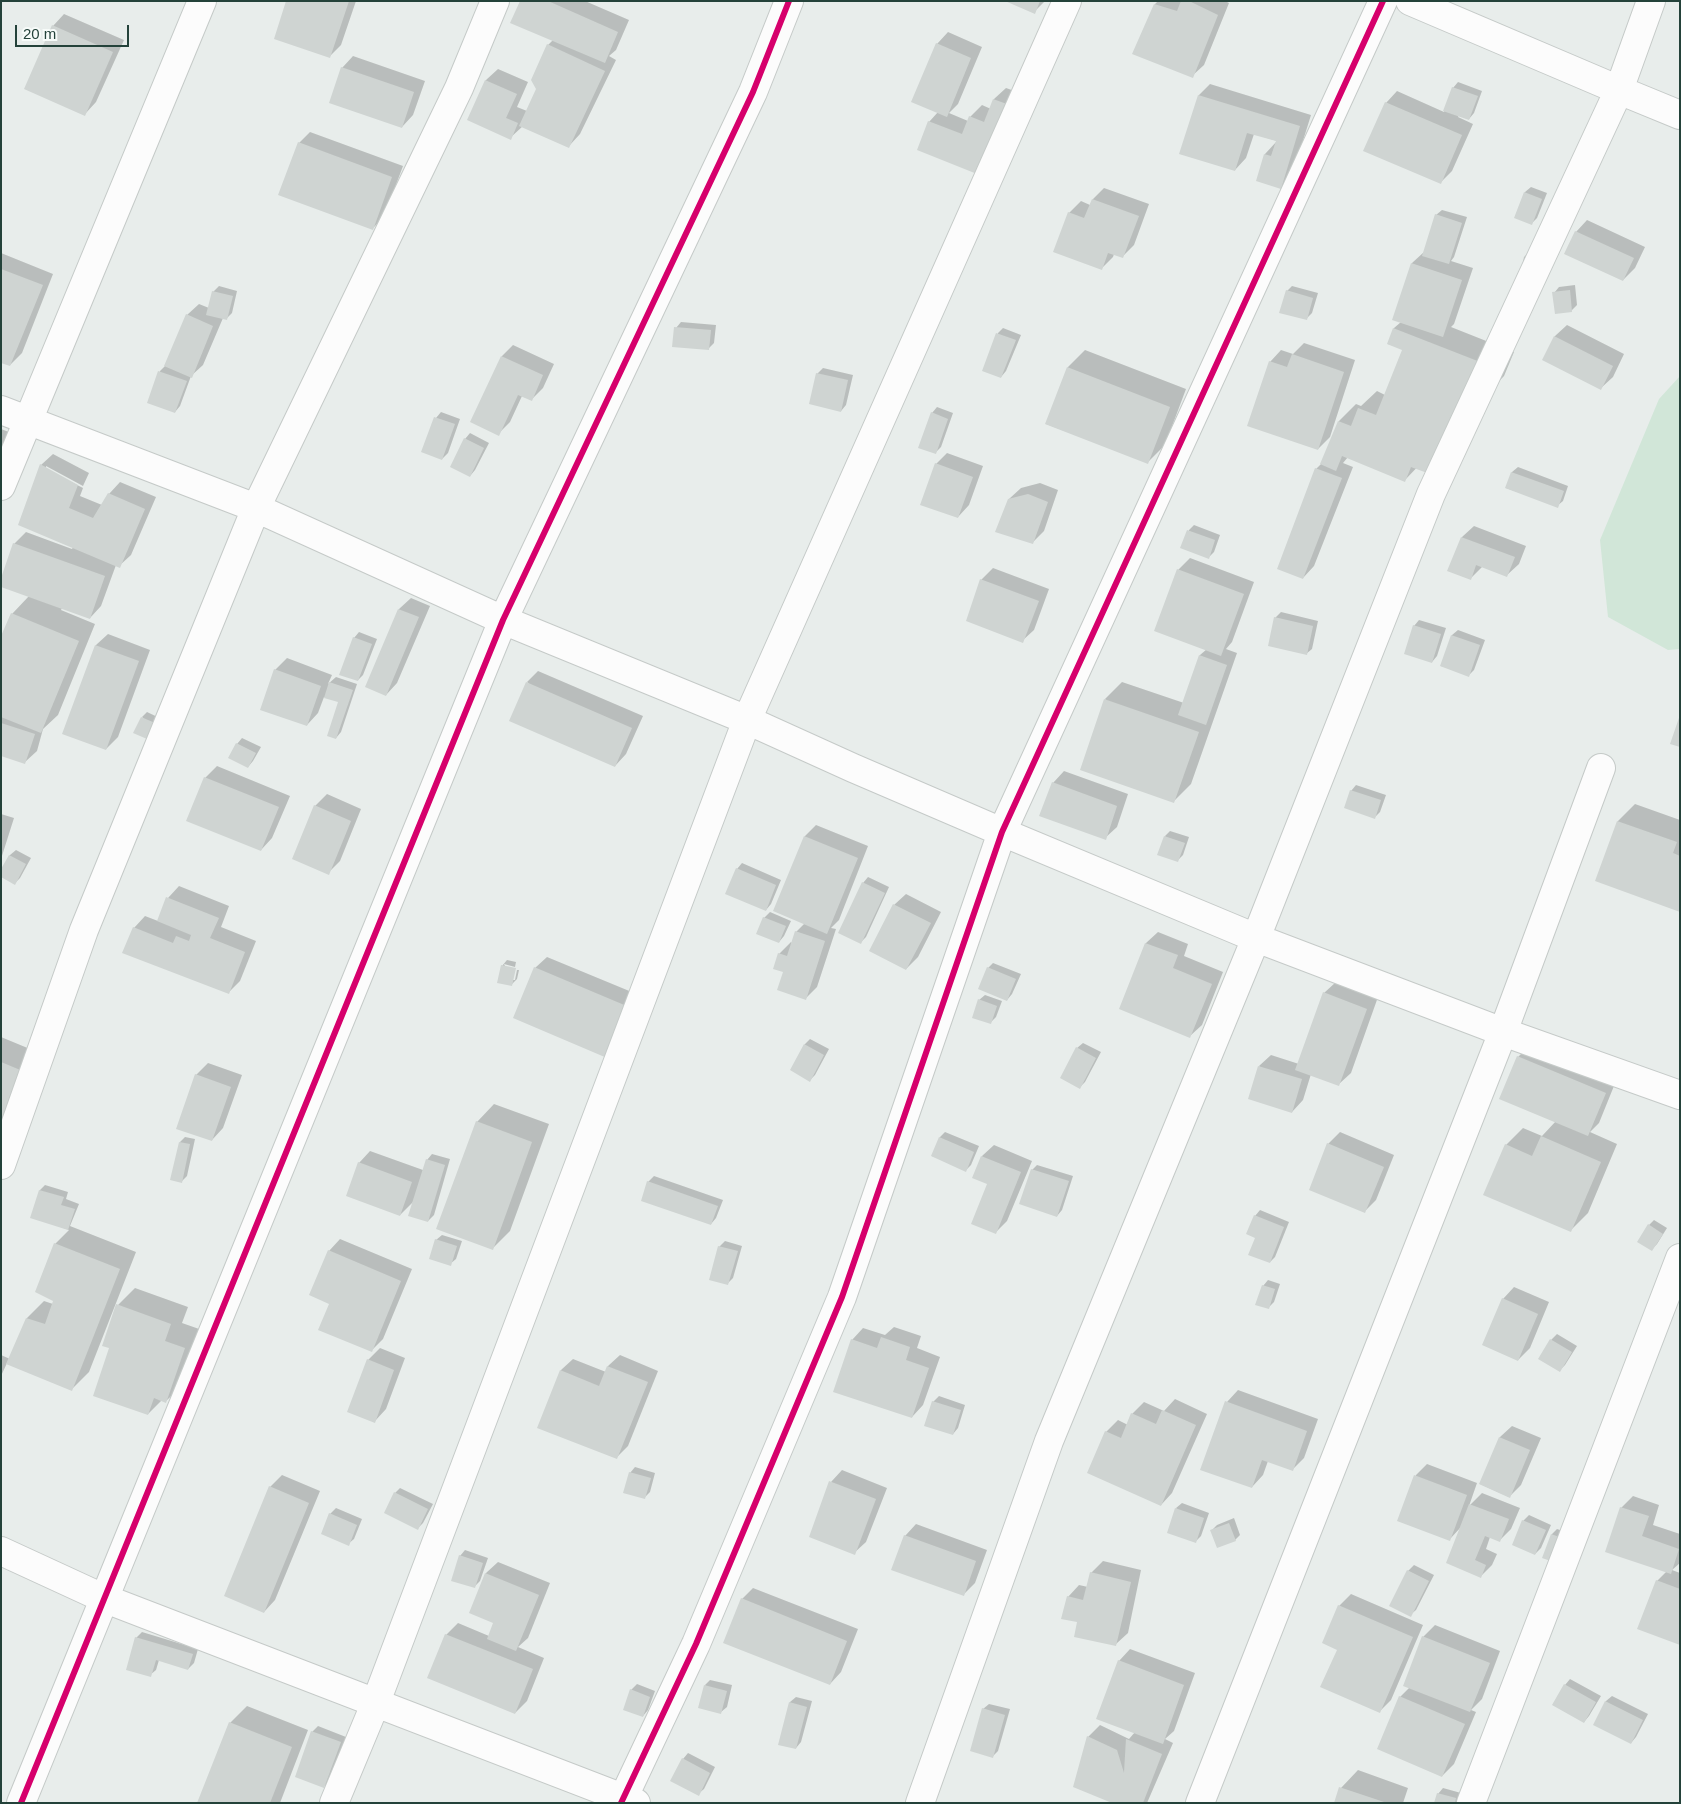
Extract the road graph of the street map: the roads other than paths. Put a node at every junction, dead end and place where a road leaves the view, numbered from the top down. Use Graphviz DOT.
graph roads {
  1 [pos="202,1"];
  2 [pos="495,1"];
  3 [pos="789,1"];
  4 [pos="1067,1"];
  5 [pos="1383,1"];
  6 [pos="1410,1"];
  7 [pos="1651,1"];
  8 [pos="1619,90"];
  9 [pos="1680,115"];
  10 [pos="1,410"];
  11 [pos="28,420"];
  12 [pos="1,486"];
  13 [pos="256,508"];
  14 [pos="503,620"];
  15 [pos="747,720"];
  16 [pos="1601,768"];
  17 [pos="1002,832"];
  18 [pos="1256,938"];
  19 [pos="1503,1032"];
  20 [pos="1680,1095"];
  21 [pos="1,1165"];
  22 [pos="1680,1258"];
  23 [pos="1,1551"];
  24 [pos="103,1598"];
  25 [pos="376,1702"];
  26 [pos="627,1801"];
  27 [pos="21,1803"];
  28 [pos="334,1803"];
  29 [pos="920,1803"];
  30 [pos="1200,1803"];
  31 [pos="1471,1803"];
  1 -- 11 [label="street"];
  2 -- 13 [label="street"];
  3 -- 14 [label="street"];
  4 -- 15 [label="street"];
  5 -- 17 [label="street"];
  6 -- 8 [label="street"];
  7 -- 8 [label="street"];
  8 -- 9 [label="street"];
  8 -- 18 [label="street"];
  10 -- 11 [label="street"];
  11 -- 12 [label="street"];
  11 -- 13 [label="street"];
  13 -- 14 [label="street"];
  13 -- 21 [label="street"];
  14 -- 15 [label="street"];
  14 -- 24 [label="street"];
  15 -- 17 [label="street"];
  15 -- 25 [label="street"];
  16 -- 19 [label="street"];
  17 -- 18 [label="street"];
  17 -- 26 [label="street"];
  18 -- 19 [label="street"];
  18 -- 29 [label="street"];
  19 -- 20 [label="street"];
  19 -- 30 [label="street"];
  22 -- 31 [label="street"];
  23 -- 24 [label="street"];
  24 -- 25 [label="street"];
  24 -- 27 [label="street"];
  25 -- 26 [label="street"];
  25 -- 28 [label="street"];
}
